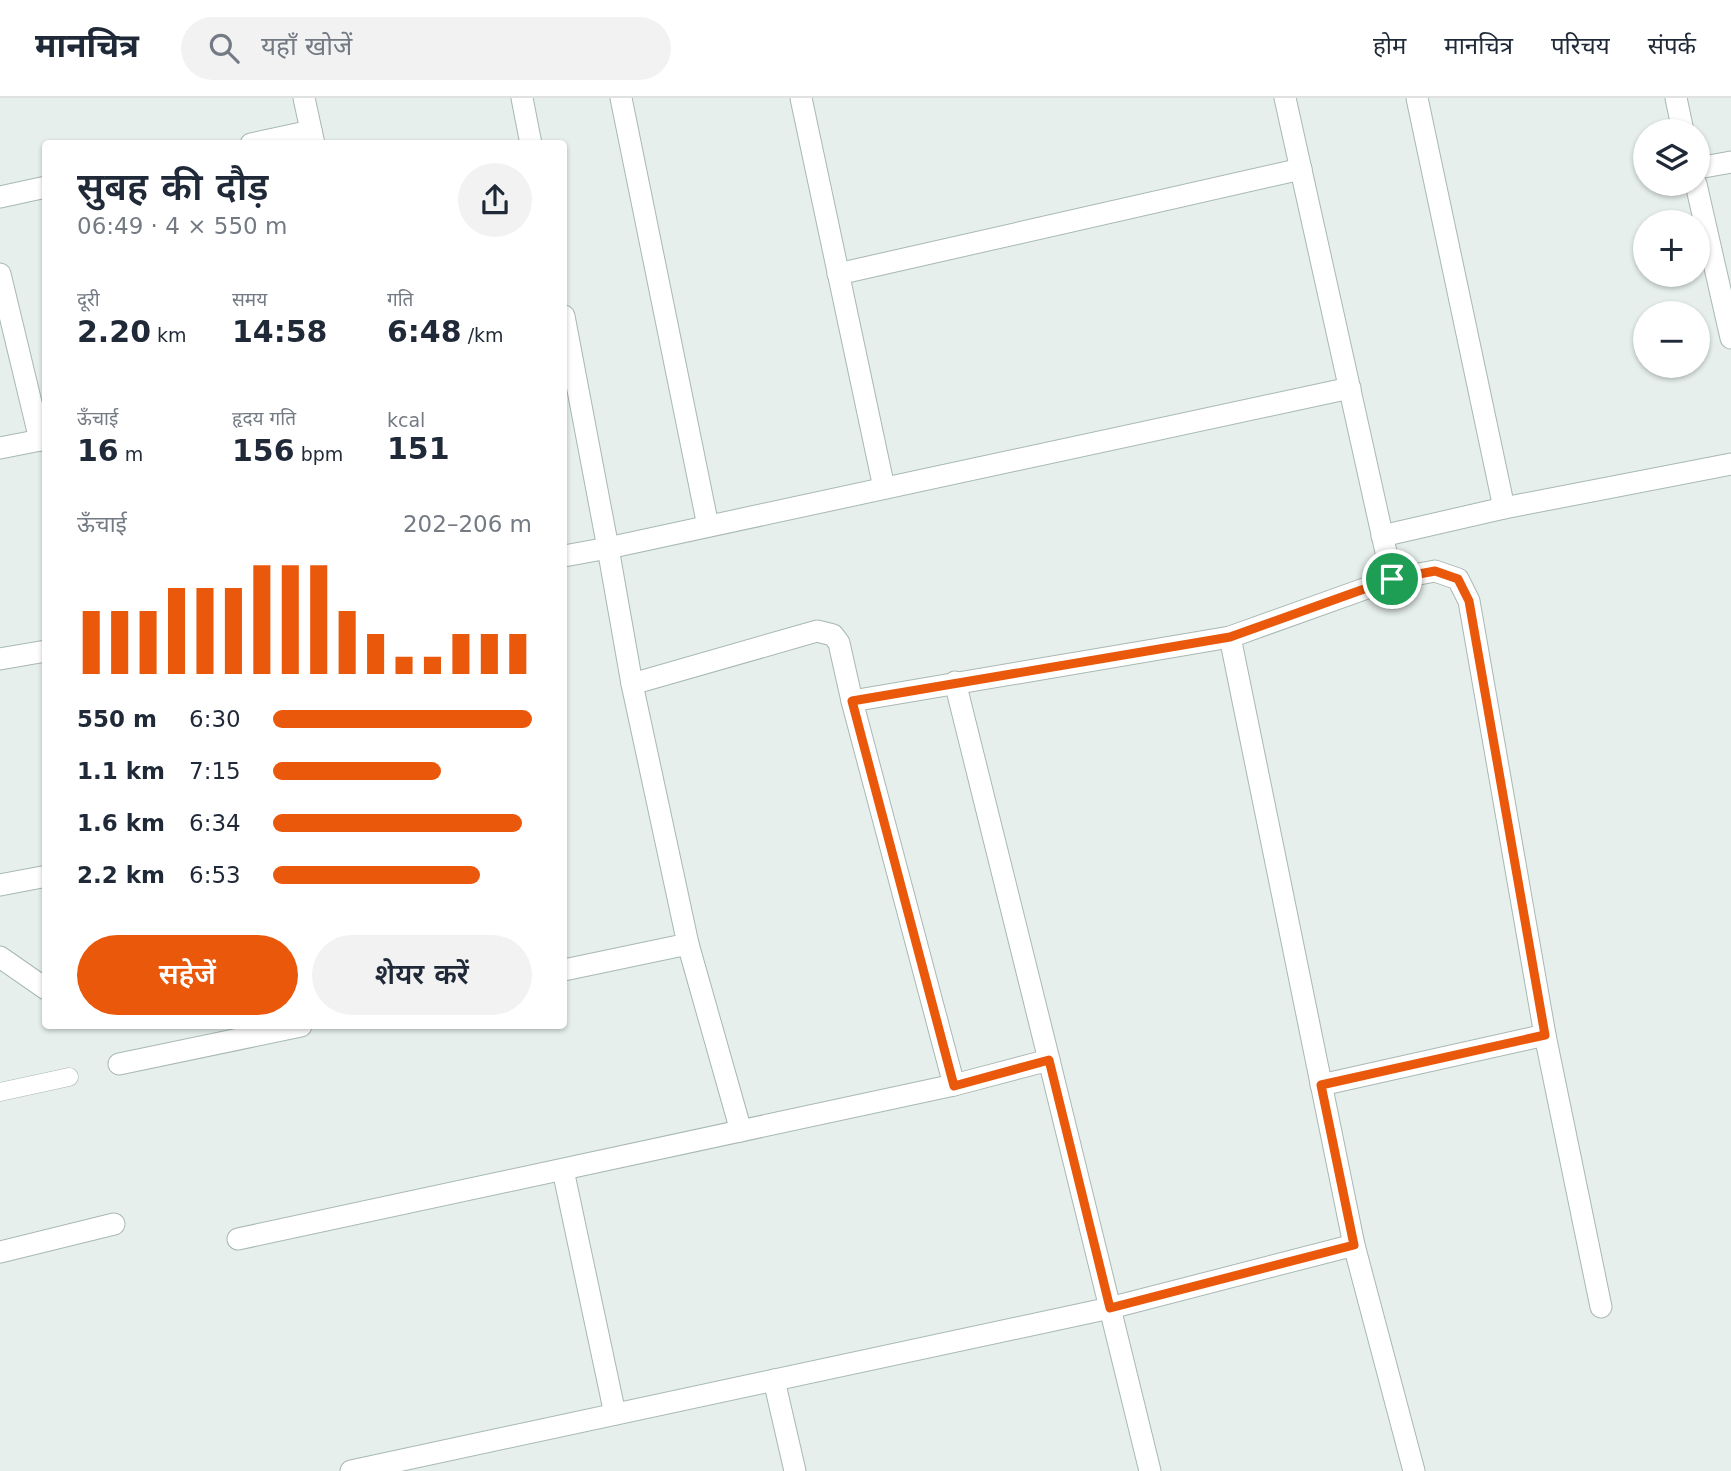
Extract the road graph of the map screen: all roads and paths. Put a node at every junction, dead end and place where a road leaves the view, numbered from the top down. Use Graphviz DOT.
graph roads {
  1 [pos="304,98"];
  2 [pos="621,98"];
  3 [pos="800,98"];
  4 [pos="1285,98"];
  5 [pos="1417,98"];
  6 [pos="1676,98"];
  7 [pos="525,99"];
  8 [pos="1680,119"];
  9 [pos="313,137"];
  10 [pos="286,140"];
  11 [pos="530,140"];
  12 [pos="1731,162"];
  13 [pos="1710,166"];
  14 [pos="1301,169"];
  15 [pos="42,188"];
  16 [pos="1699,196"];
  17 [pos="0,197"];
  18 [pos="0,274"];
  19 [pos="838,274"];
  20 [pos="567,338"];
  21 [pos="1731,338"];
  22 [pos="1350,388"];
  23 [pos="42,436"];
  24 [pos="42,440"];
  25 [pos="0,448"];
  26 [pos="1731,464"];
  27 [pos="884,488"];
  28 [pos="1504,508"];
  29 [pos="708,526"];
  30 [pos="1382,536"];
  31 [pos="608,548"];
  32 [pos="567,555"];
  33 [pos="1392,579"];
  34 [pos="1230,637"];
  35 [pos="42,652"];
  36 [pos="0,657"];
  37 [pos="955,682"];
  38 [pos="632,684"];
  39 [pos="852,701"];
  40 [pos="42,877"];
  41 [pos="0,886"];
  42 [pos="688,944"];
  43 [pos="0,957"];
  44 [pos="567,969"];
  45 [pos="42,986"];
  46 [pos="287,1029"];
  47 [pos="1545,1035"];
  48 [pos="1049,1060"];
  49 [pos="119,1064"];
  50 [pos="69,1077"];
  51 [pos="1321,1085"];
  52 [pos="954,1086"];
  53 [pos="0,1092"];
  54 [pos="741,1131"];
  55 [pos="563,1170"];
  56 [pos="114,1224"];
  57 [pos="238,1239"];
  58 [pos="1354,1245"];
  59 [pos="0,1252"];
  60 [pos="1601,1307"];
  61 [pos="1110,1308"];
  62 [pos="774,1380"];
  63 [pos="615,1415"];
  64 [pos="351,1471"];
  65 [pos="794,1471"];
  66 [pos="1150,1471"];
  67 [pos="1414,1471"];
  1 -- 9 [label="street"];
  2 -- 29 [label="street"];
  3 -- 19 [label="street"];
  4 -- 14 [label="street"];
  5 -- 28 [label="street"];
  6 -- 8 [label="street"];
  7 -- 11 [label="street"];
  9 -- 10 [label="street"];
  12 -- 13 [label="street"];
  14 -- 19 [label="street"];
  14 -- 22 [label="street"];
  15 -- 17 [label="street"];
  16 -- 21 [label="street"];
  18 -- 23 [label="street"];
  19 -- 27 [label="street"];
  20 -- 31 [label="street"];
  22 -- 27 [label="street"];
  22 -- 30 [label="street"];
  24 -- 25 [label="street"];
  26 -- 28 [label="street"];
  27 -- 29 [label="street"];
  28 -- 30 [label="street"];
  29 -- 31 [label="street"];
  30 -- 33 [label="street"];
  31 -- 32 [label="street"];
  31 -- 38 [label="street"];
  33 -- 34 [label="street"];
  33 -- 47 [label="street"];
  34 -- 37 [label="street"];
  34 -- 51 [label="street"];
  35 -- 36 [label="street"];
  37 -- 39 [label="street"];
  37 -- 48 [label="street"];
  38 -- 39 [label="street"];
  38 -- 42 [label="street"];
  39 -- 52 [label="street"];
  40 -- 41 [label="street"];
  42 -- 44 [label="street"];
  42 -- 54 [label="street"];
  43 -- 45 [label="street"];
  46 -- 49 [label="street"];
  47 -- 51 [label="street"];
  47 -- 60 [label="street"];
  48 -- 52 [label="street"];
  48 -- 61 [label="street"];
  50 -- 53 [label="lane"];
  51 -- 58 [label="street"];
  52 -- 54 [label="street"];
  54 -- 55 [label="street"];
  55 -- 57 [label="street"];
  55 -- 63 [label="street"];
  56 -- 59 [label="street"];
  58 -- 61 [label="street"];
  58 -- 67 [label="street"];
  61 -- 62 [label="street"];
  61 -- 66 [label="street"];
  62 -- 63 [label="street"];
  62 -- 65 [label="street"];
  63 -- 64 [label="street"];
}
